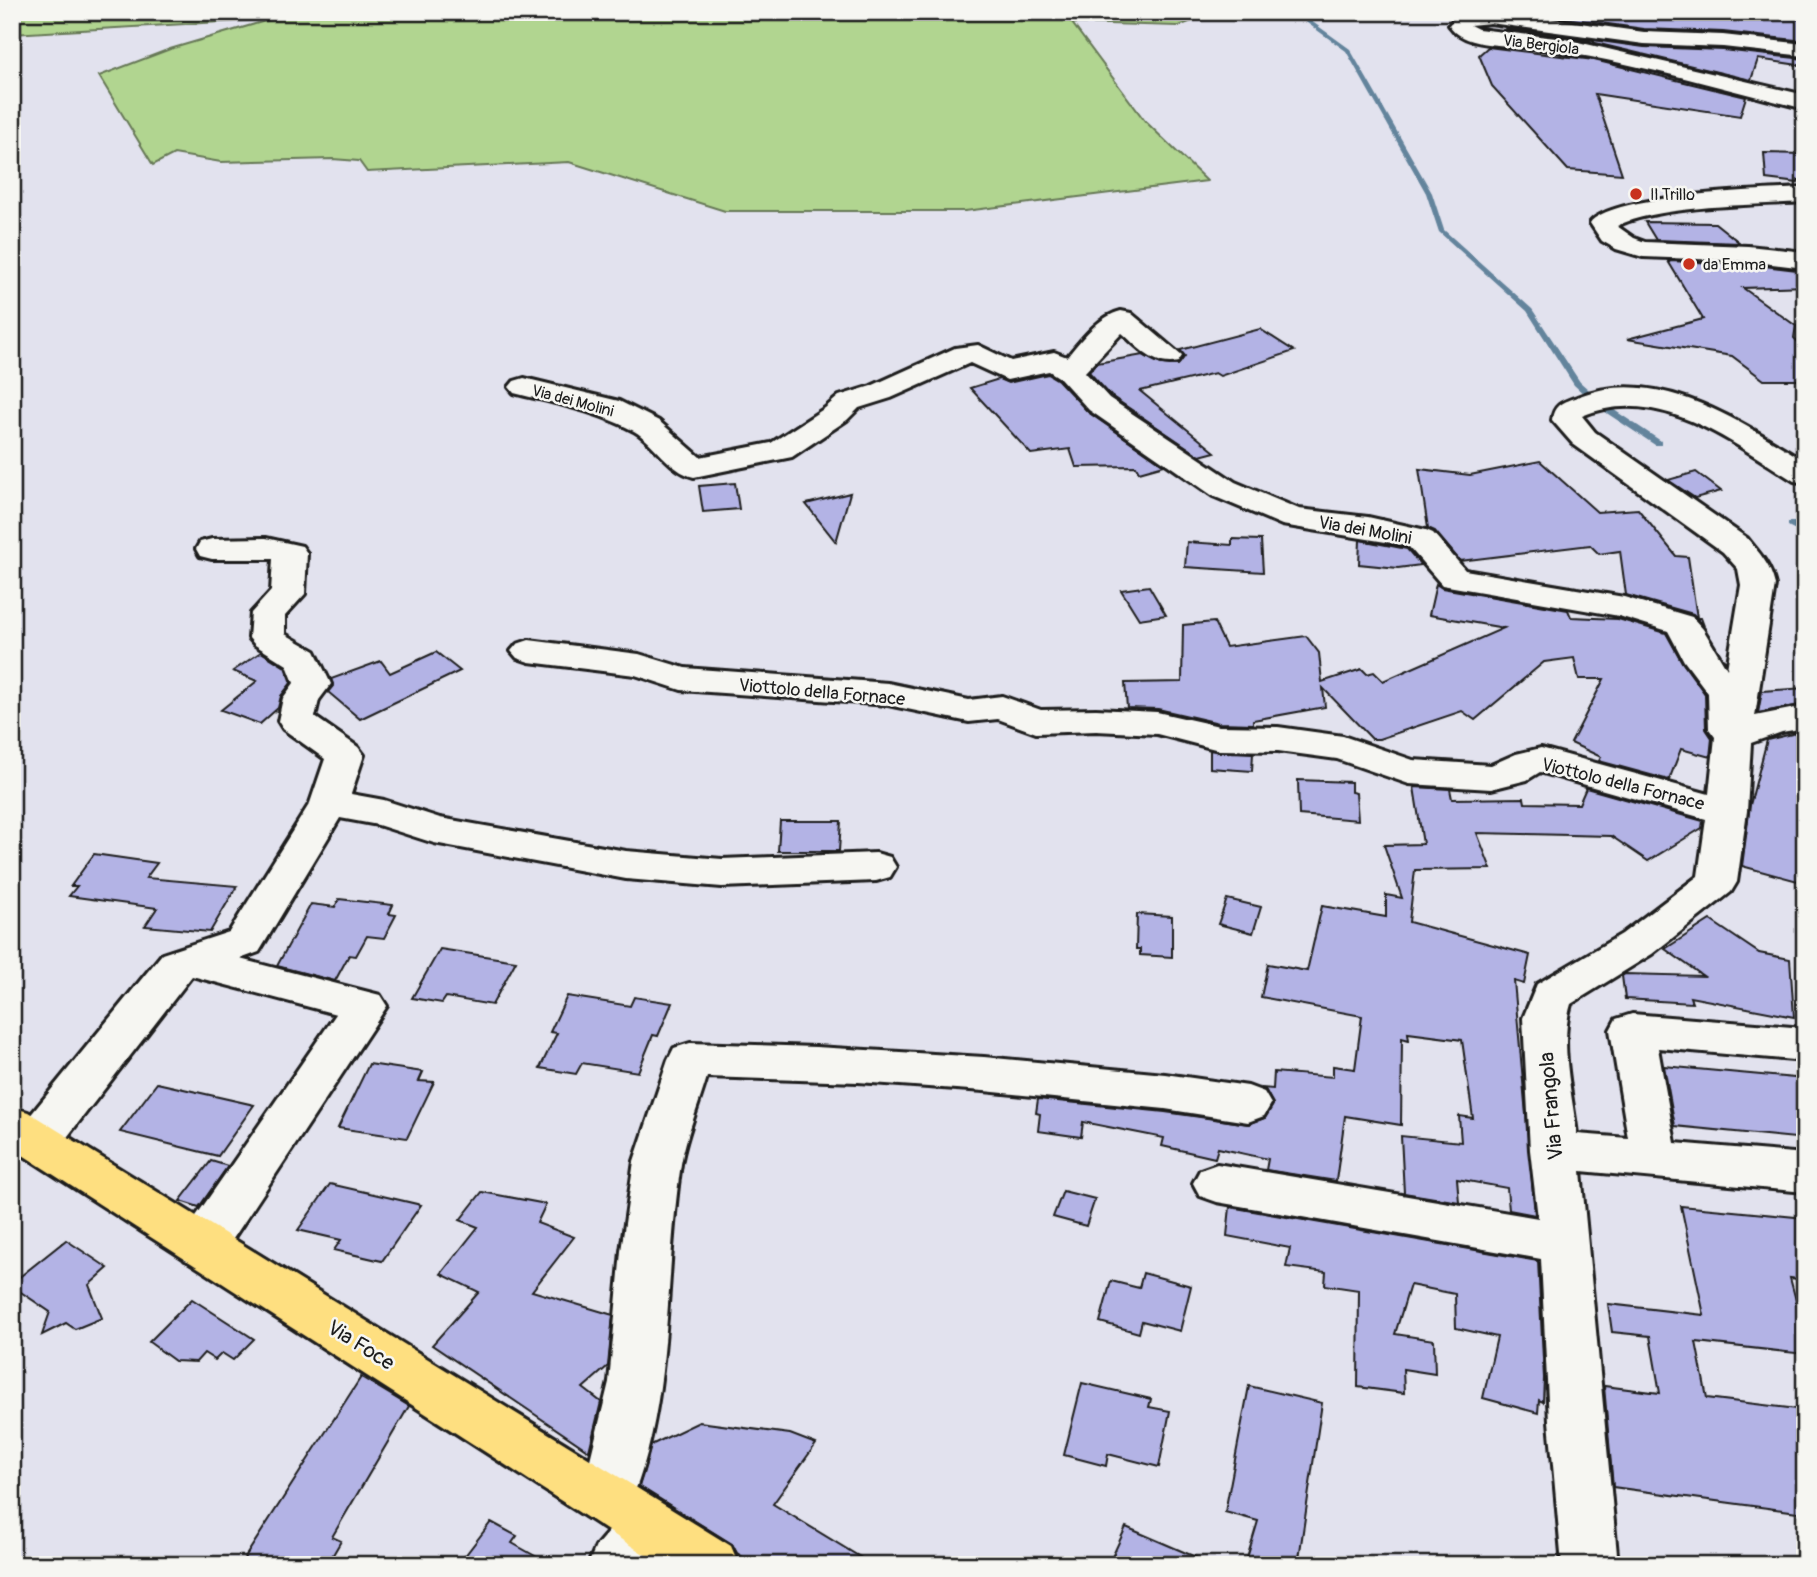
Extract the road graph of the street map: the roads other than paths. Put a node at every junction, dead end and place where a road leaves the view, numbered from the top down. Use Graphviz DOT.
graph roads {
  1 [pos="1459,15"];
  2 [pos="1805,50"];
  3 [pos="1805,102"];
  4 [pos="1805,195"];
  5 [pos="1805,260"];
  6 [pos="1168,356"];
  7 [pos="1070,372"];
  8 [pos="524,387"];
  9 [pos="1805,474"];
  10 [pos="212,549"];
  11 [pos="529,651"];
  12 [pos="1805,717"];
  13 [pos="1734,736"];
  14 [pos="329,803"];
  15 [pos="1727,811"];
  16 [pos="876,867"];
  17 [pos="195,959"];
  18 [pos="1805,1045"];
  19 [pos="1248,1104"];
  20 [pos="24,1133"];
  21 [pos="1553,1150"];
  22 [pos="1655,1160"];
  23 [pos="1805,1173"];
  24 [pos="1217,1183"];
  25 [pos="1565,1243"];
  26 [pos="202,1246"];
  27 [pos="624,1530"];
  28 [pos="711,1565"];
  29 [pos="1590,1565"];
  1 -- 2 [label="street, Via Bergiola"];
  1 -- 3 [label="street, Via Bergiola"];
  4 -- 5 [label="street"];
  6 -- 7 [label="street"];
  7 -- 8 [label="street, Via dei Molini"];
  7 -- 13 [label="street, Via dei Molini"];
  9 -- 13 [label="street, Via Frangola"];
  10 -- 14 [label="street"];
  11 -- 15 [label="street, Viottolo della Fornace"];
  12 -- 13 [label="street"];
  13 -- 15 [label="street, Via Frangola"];
  14 -- 16 [label="street"];
  14 -- 17 [label="street"];
  15 -- 21 [label="street, Via Frangola"];
  17 -- 20 [label="street"];
  17 -- 26 [label="street"];
  18 -- 22 [label="street"];
  19 -- 27 [label="street"];
  20 -- 26 [label="main road, Via Foce"];
  21 -- 22 [label="street"];
  21 -- 25 [label="street, Via Frangola"];
  22 -- 23 [label="street"];
  24 -- 25 [label="street"];
  25 -- 29 [label="street, Via Frangola"];
  26 -- 27 [label="main road, Via Foce"];
  27 -- 28 [label="main road, Via Foce"];
}
